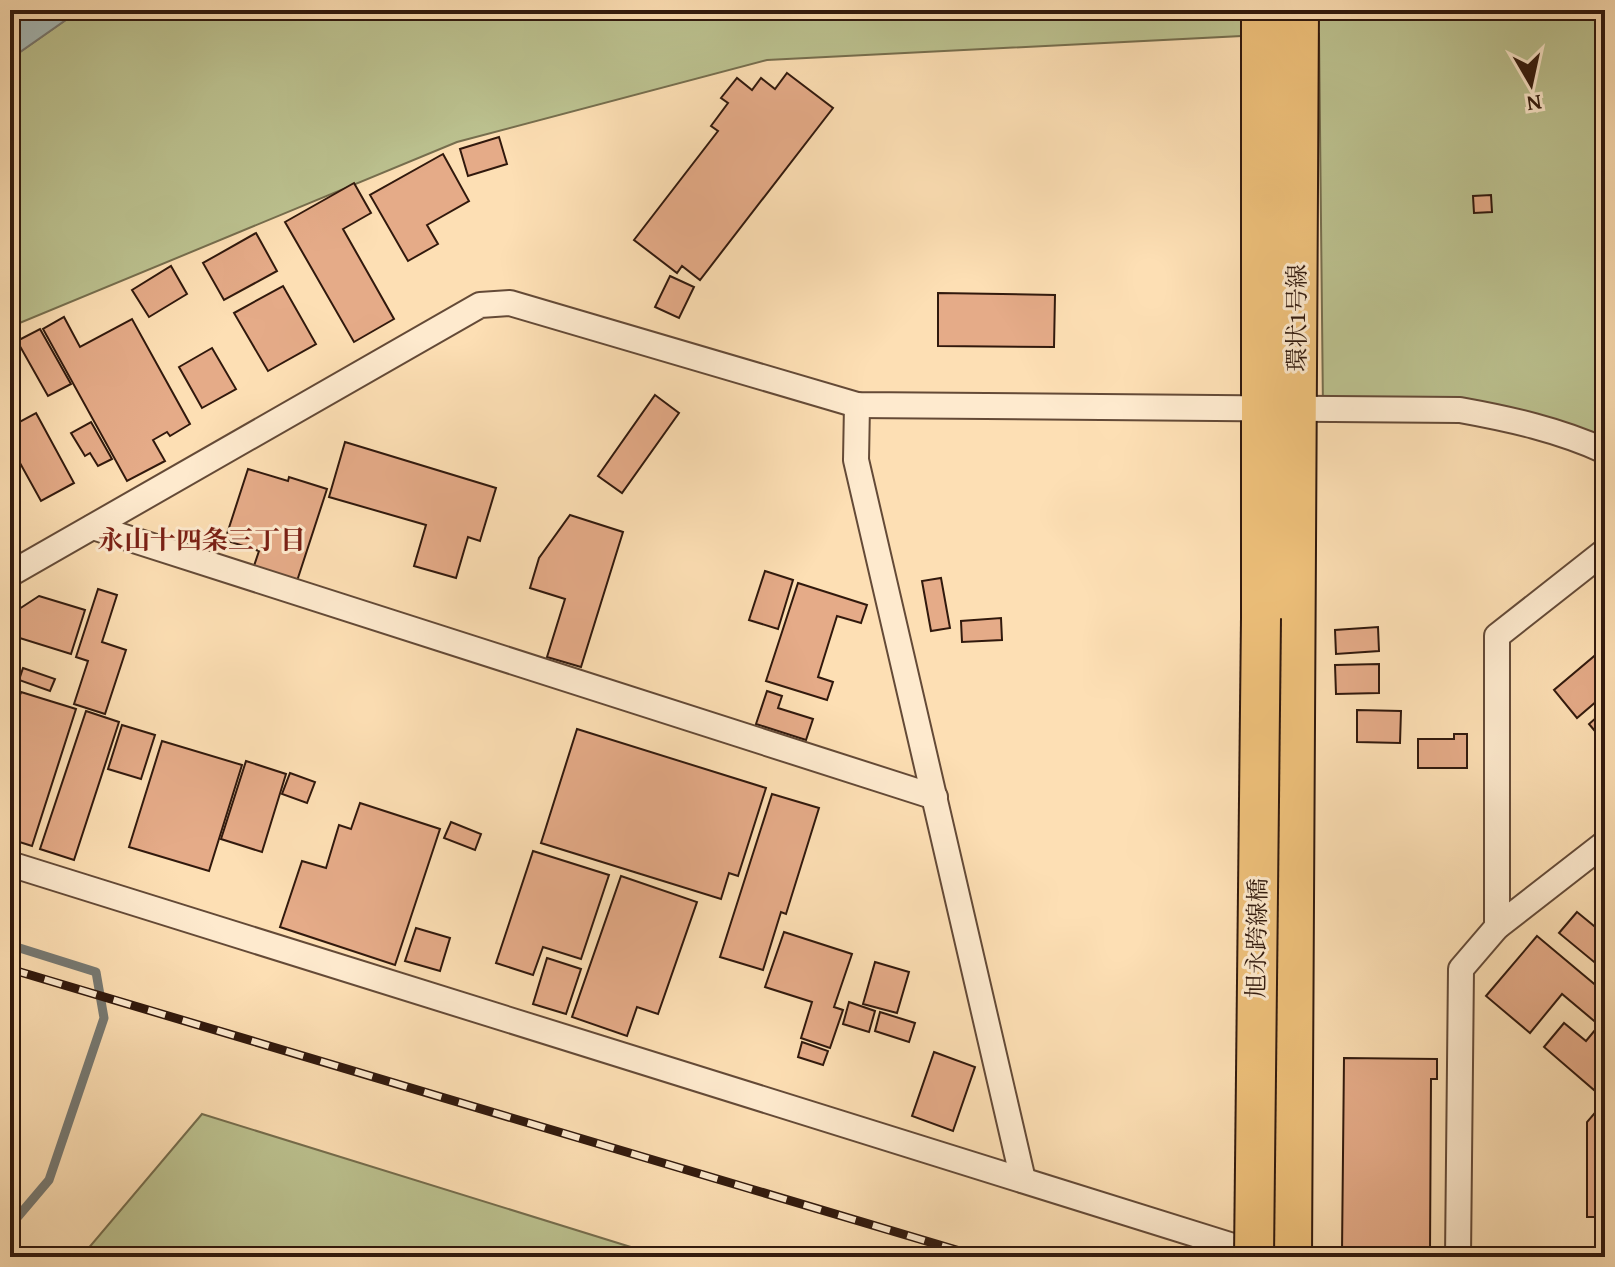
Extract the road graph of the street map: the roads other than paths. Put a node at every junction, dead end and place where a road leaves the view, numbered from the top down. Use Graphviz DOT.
graph roads {
  1 [pos="1261,10"];
  2 [pos="1299,10"];
  3 [pos="857,405"];
  4 [pos="1279,410"];
  5 [pos="1605,451"];
  6 [pos="93,527"];
  7 [pos="1605,551"];
  8 [pos="10,574"];
  9 [pos="1278,622"];
  10 [pos="935,797"];
  11 [pos="1605,843"];
  12 [pos="10,864"];
  13 [pos="1497,927"];
  14 [pos="1023,1180"];
  15 [pos="1254,1257"];
  16 [pos="1268,1257"];
  17 [pos="1292,1257"];
  18 [pos="1458,1257"];
  1 -- 4 [label="main road, 環状1号線"];
  2 -- 4 [label="main road, 環状1号線"];
  3 -- 4 [label="street"];
  3 -- 6 [label="street"];
  3 -- 10 [label="street"];
  4 -- 5 [label="street"];
  4 -- 9 [label="main road, 環状1号線"];
  6 -- 8 [label="street"];
  6 -- 10 [label="street"];
  7 -- 13 [label="street"];
  9 -- 15 [label="main road, 旭永跨線橋, bridge"];
  9 -- 17 [label="main road, 旭永跨線橋"];
  10 -- 14 [label="street"];
  11 -- 13 [label="street"];
  12 -- 14 [label="street"];
  13 -- 18 [label="street"];
  14 -- 16 [label="street"];
}
